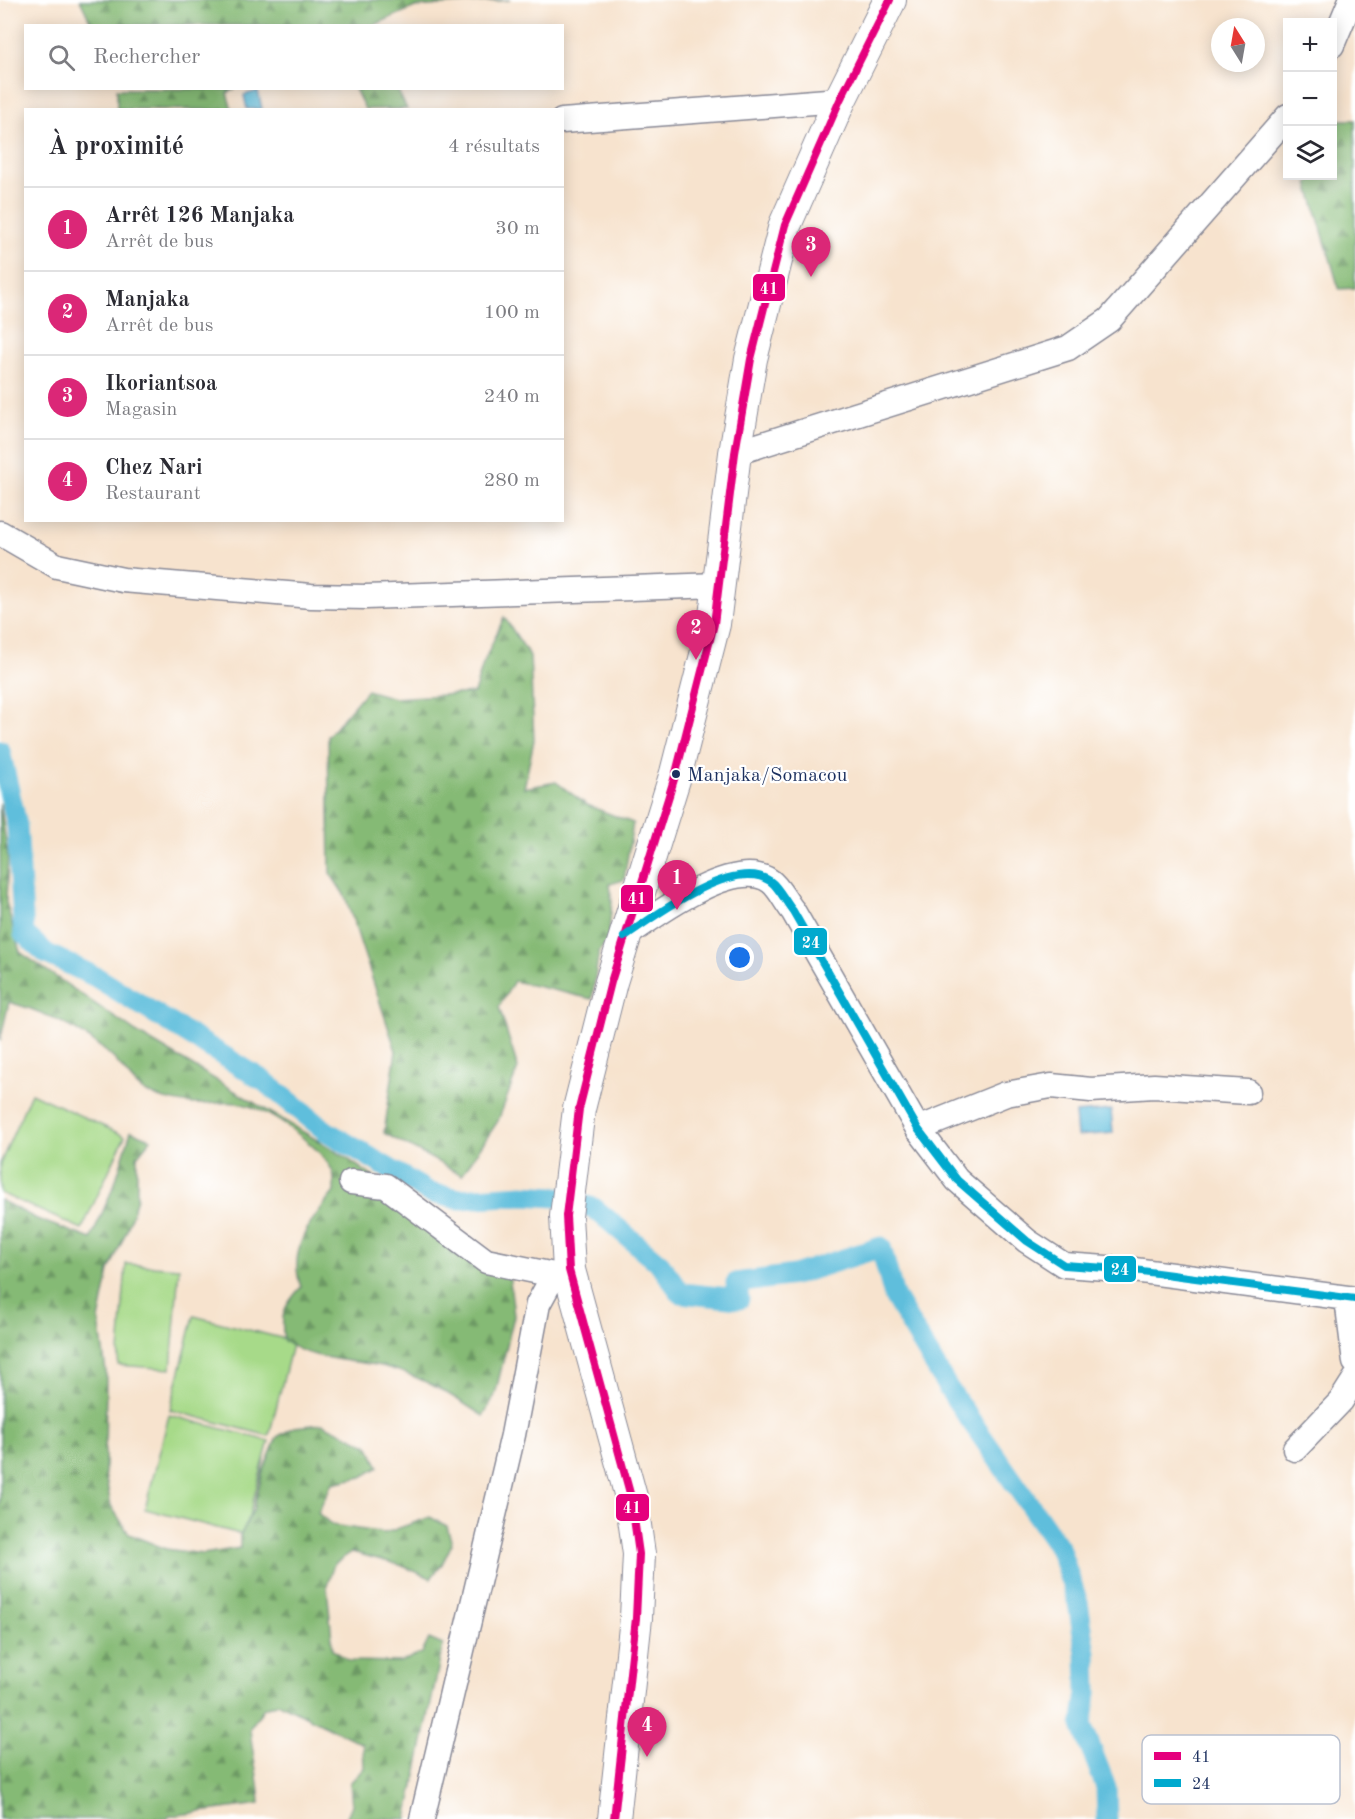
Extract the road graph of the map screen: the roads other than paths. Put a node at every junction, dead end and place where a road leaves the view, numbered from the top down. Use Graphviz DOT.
graph roads {
  1 [pos="890,0"];
  2 [pos="1351,0"];
  3 [pos="1337,33"];
  4 [pos="840,100"];
  5 [pos="564,121"];
  6 [pos="1283,121"];
  7 [pos="735,453"];
  8 [pos="0,533"];
  9 [pos="719,585"];
  10 [pos="624,937"];
  11 [pos="1248,1092"];
  12 [pos="918,1129"];
  13 [pos="351,1182"];
  14 [pos="561,1273"];
  15 [pos="1351,1299"];
  16 [pos="1355,1362"];
  17 [pos="1355,1379"];
  18 [pos="1295,1449"];
  19 [pos="422,1819"];
  20 [pos="614,1819"];
  1 -- 4 [label="main road"];
  2 -- 3 [label="street"];
  4 -- 5 [label="street"];
  4 -- 7 [label="main road"];
  6 -- 7 [label="street"];
  7 -- 9 [label="main road"];
  8 -- 9 [label="street"];
  9 -- 10 [label="main road"];
  10 -- 12 [label="street"];
  10 -- 14 [label="main road"];
  11 -- 12 [label="street"];
  12 -- 15 [label="street"];
  13 -- 14 [label="street"];
  14 -- 19 [label="street"];
  14 -- 20 [label="main road"];
  15 -- 16 [label="street"];
  17 -- 18 [label="street"];
}
